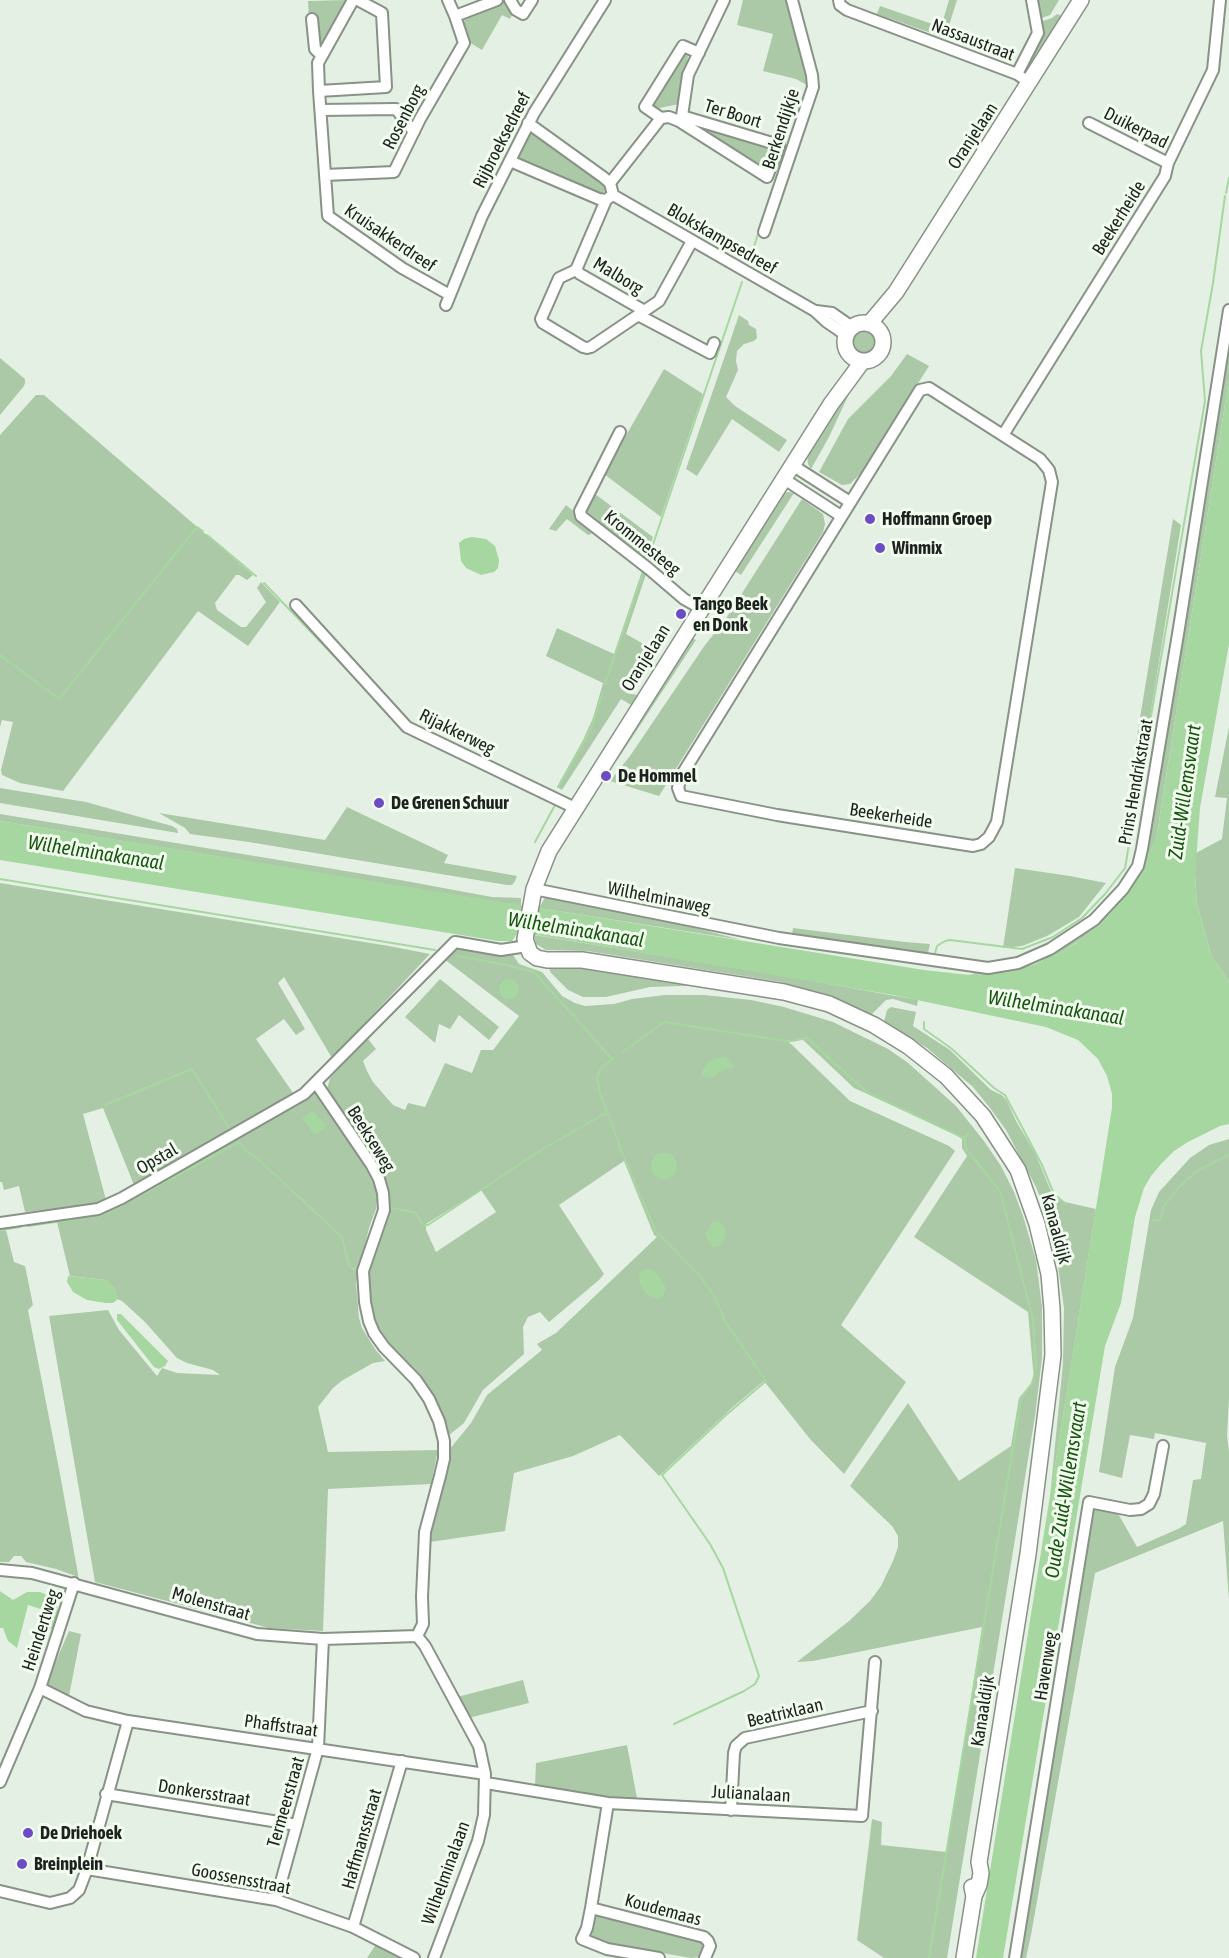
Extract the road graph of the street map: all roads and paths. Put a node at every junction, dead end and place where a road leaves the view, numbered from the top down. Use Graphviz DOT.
graph roads {
  1 [pos="353,0"];
  2 [pos="358,0"];
  3 [pos="448,0"];
  4 [pos="497,0"];
  5 [pos="510,0"];
  6 [pos="532,0"];
  7 [pos="603,0"];
  8 [pos="724,0"];
  9 [pos="792,0"];
  10 [pos="838,0"];
  11 [pos="1032,0"];
  12 [pos="1081,0"];
  13 [pos="1220,0"];
  14 [pos="455,16"];
  15 [pos="312,18"];
  16 [pos="699,53"];
  17 [pos="321,55"];
  18 [pos="1023,79"];
  19 [pos="319,91"];
  20 [pos="321,110"];
  21 [pos="661,118"];
  22 [pos="680,118"];
  23 [pos="528,123"];
  24 [pos="1089,123"];
  25 [pos="414,132"];
  26 [pos="510,161"];
  27 [pos="1168,163"];
  28 [pos="325,175"];
  29 [pos="610,183"];
  30 [pos="609,198"];
  31 [pos="764,232"];
  32 [pos="692,241"];
  33 [pos="576,270"];
  34 [pos="448,300"];
  35 [pos="1229,310"];
  36 [pos="640,313"];
  37 [pos="874,328"];
  38 [pos="849,331"];
  39 [pos="714,343"];
  40 [pos="856,359"];
  41 [pos="620,432"];
  42 [pos="1002,435"];
  43 [pos="792,465"];
  44 [pos="784,479"];
  45 [pos="850,502"];
  46 [pos="841,516"];
  47 [pos="296,605"];
  48 [pos="700,608"];
  49 [pos="575,808"];
  50 [pos="534,889"];
  51 [pos="779,938"];
  52 [pos="526,943"];
  53 [pos="316,1083"];
  54 [pos="0,1223"];
  55 [pos="1163,1446"];
  56 [pos="0,1570"];
  57 [pos="74,1583"];
  58 [pos="417,1636"];
  59 [pos="323,1640"];
  60 [pos="875,1662"];
  61 [pos="40,1688"];
  62 [pos="74,1706"];
  63 [pos="872,1712"];
  64 [pos="128,1720"];
  65 [pos="318,1748"];
  66 [pos="402,1761"];
  67 [pos="486,1778"];
  68 [pos="0,1782"];
  69 [pos="106,1794"];
  70 [pos="608,1803"];
  71 [pos="731,1810"];
  72 [pos="297,1825"];
  73 [pos="87,1869"];
  74 [pos="0,1891"];
  75 [pos="276,1900"];
  76 [pos="591,1908"];
  77 [pos="353,1927"];
  78 [pos="414,1958"];
  79 [pos="434,1958"];
  80 [pos="659,1958"];
  81 [pos="705,1958"];
  82 [pos="964,1958"];
  83 [pos="1015,1958"];
  1 -- 17 [label="street"];
  2 -- 19 [label="street"];
  3 -- 14 [label="street, Rosenborg"];
  4 -- 14 [label="street"];
  5 -- 6 [label="street"];
  7 -- 23 [label="street, Rijbroeksedreef"];
  8 -- 16 [label="street, Ter Boort"];
  9 -- 31 [label="street, Berkendijkje"];
  10 -- 18 [label="street, Nassaustraat"];
  11 -- 18 [label="street"];
  12 -- 18 [label="main road, Oranjelaan"];
  13 -- 27 [label="street, Beekerheide"];
  14 -- 25 [label="street, Rosenborg"];
  15 -- 17 [label="street"];
  16 -- 21 [label="street"];
  16 -- 22 [label="street, Ter Boort"];
  17 -- 19 [label="street, Kruisakkerdreef"];
  18 -- 37 [label="main road, Oranjelaan"];
  19 -- 20 [label="street, Kruisakkerdreef"];
  20 -- 25 [label="street"];
  20 -- 28 [label="street, Kruisakkerdreef"];
  21 -- 22 [label="street, Ter Boort"];
  21 -- 29 [label="street"];
  22 -- 22 [label="street, Ter Boort"];
  23 -- 26 [label="street, Rijbroeksedreef"];
  23 -- 29 [label="street"];
  24 -- 27 [label="street, Duikerpad"];
  25 -- 28 [label="street, Rosenborg"];
  26 -- 30 [label="street, Blokskampsedreef"];
  26 -- 34 [label="street, Rijbroeksedreef"];
  27 -- 42 [label="street, Beekerheide"];
  28 -- 34 [label="street, Kruisakkerdreef"];
  29 -- 30 [label="street"];
  30 -- 32 [label="street, Blokskampsedreef"];
  30 -- 33 [label="street, Malborg"];
  32 -- 36 [label="street, Malborg"];
  32 -- 38 [label="street, Blokskampsedreef"];
  33 -- 36 [label="street, Malborg"];
  33 -- 36 [label="street, Malborg"];
  35 -- 51 [label="street, Prins Hendrikstraat"];
  36 -- 39 [label="street"];
  37 -- 38 [label="main road"];
  37 -- 40 [label="main road"];
  38 -- 40 [label="main road"];
  40 -- 43 [label="main road, Oranjelaan"];
  41 -- 48 [label="street, Krommesteeg"];
  42 -- 45 [label="street, Beekerheide"];
  42 -- 46 [label="street, Beekerheide"];
  43 -- 44 [label="main road, Oranjelaan"];
  43 -- 45 [label="street"];
  44 -- 46 [label="street"];
  44 -- 48 [label="main road, Oranjelaan"];
  45 -- 46 [label="street, Beekerheide"];
  47 -- 49 [label="street, Rijakkerweg"];
  48 -- 49 [label="main road, Oranjelaan"];
  49 -- 50 [label="main road, Oranjelaan"];
  50 -- 51 [label="street, Wilhelminaweg"];
  50 -- 52 [label="main road, Oranjelaan"];
  52 -- 53 [label="street"];
  52 -- 82 [label="main road, Kanaaldijk"];
  53 -- 54 [label="street, Opstal"];
  53 -- 58 [label="street, Beekseweg"];
  55 -- 83 [label="street, Havenweg"];
  56 -- 57 [label="street, Molenstraat"];
  57 -- 59 [label="street, Molenstraat"];
  57 -- 61 [label="street, Heindertweg"];
  58 -- 59 [label="street, Molenstraat"];
  58 -- 67 [label="street, Wilhelminalaan"];
  59 -- 65 [label="street, Termeerstraat"];
  60 -- 63 [label="street, Julianalaan"];
  61 -- 62 [label="street, Heindertweg"];
  61 -- 68 [label="street, Heindertweg"];
  62 -- 64 [label="street, Phaffstraat"];
  63 -- 71 [label="street, Beatrixlaan"];
  63 -- 71 [label="street, Julianalaan"];
  64 -- 65 [label="street, Phaffstraat"];
  64 -- 69 [label="street"];
  65 -- 66 [label="street, Phaffstraat"];
  65 -- 72 [label="street, Termeerstraat"];
  66 -- 67 [label="street, Phaffstraat"];
  66 -- 77 [label="street, Haffmansstraat"];
  67 -- 70 [label="street, Julianalaan"];
  67 -- 79 [label="street, Wilhelminalaan"];
  69 -- 72 [label="street, Donkersstraat"];
  69 -- 73 [label="street"];
  70 -- 71 [label="street, Julianalaan"];
  70 -- 76 [label="street"];
  72 -- 75 [label="street, Termeerstraat"];
  73 -- 74 [label="street"];
  73 -- 75 [label="street, Goossensstraat"];
  75 -- 77 [label="street, Goossensstraat"];
  76 -- 80 [label="street"];
  76 -- 81 [label="street, Koudemaas"];
  77 -- 78 [label="street, Goossensstraat"];
}
